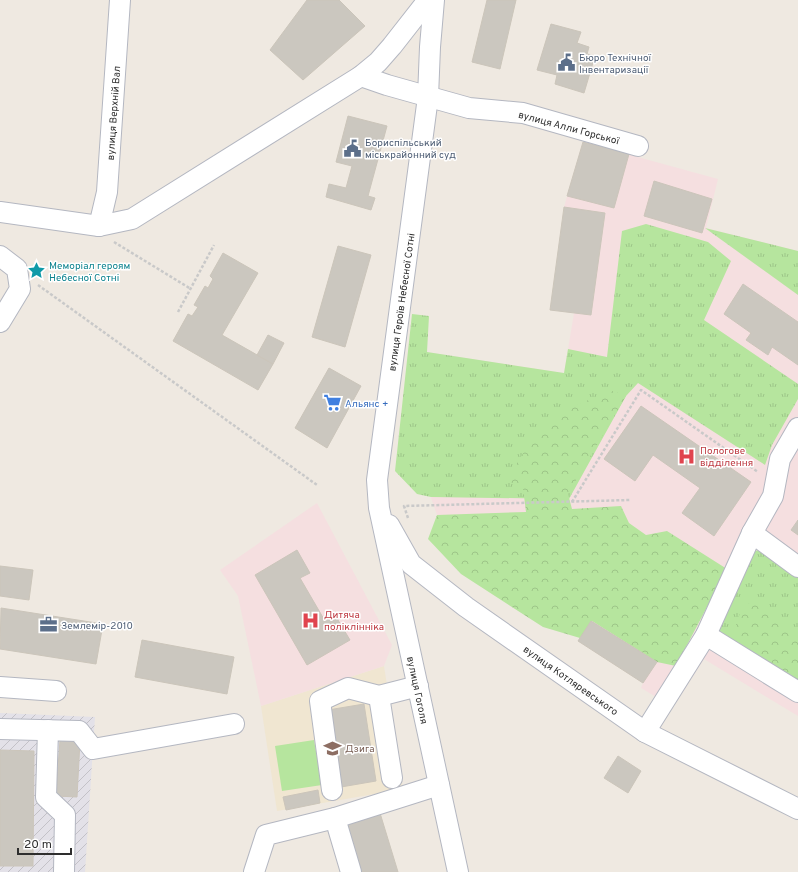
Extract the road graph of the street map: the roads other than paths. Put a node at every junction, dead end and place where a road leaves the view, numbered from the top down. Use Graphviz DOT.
graph roads {
  1 [pos="120,0"];
  2 [pos="428,0"];
  3 [pos="434,0"];
  4 [pos="361,76"];
  5 [pos="428,97"];
  6 [pos="638,146"];
  7 [pos="0,212"];
  8 [pos="99,226"];
  9 [pos="0,256"];
  10 [pos="0,322"];
  11 [pos="798,428"];
  12 [pos="379,508"];
  13 [pos="752,534"];
  14 [pos="798,567"];
  15 [pos="706,635"];
  16 [pos="418,686"];
  17 [pos="0,687"];
  18 [pos="56,691"];
  19 [pos="798,692"];
  20 [pos="379,696"];
  21 [pos="234,724"];
  22 [pos="0,729"];
  23 [pos="48,730"];
  24 [pos="645,732"];
  25 [pos="392,778"];
  26 [pos="438,785"];
  27 [pos="332,790"];
  28 [pos="798,809"];
  29 [pos="335,818"];
  30 [pos="64,872"];
  31 [pos="254,872"];
  32 [pos="351,872"];
  33 [pos="458,872"];
  1 -- 8 [label="street, вулиця Верхній Вал"];
  2 -- 4 [label="street"];
  3 -- 5 [label="street, вулиця Героїв Небесної Сотні"];
  4 -- 5 [label="street"];
  4 -- 8 [label="street"];
  5 -- 6 [label="street, вулиця Алли Горської"];
  5 -- 12 [label="street, вулиця Героїв Небесної Сотні"];
  7 -- 8 [label="street"];
  9 -- 10 [label="street"];
  11 -- 13 [label="street"];
  12 -- 16 [label="street, вулиця Гоголя"];
  12 -- 24 [label="street, вулиця Котляревського"];
  13 -- 14 [label="street"];
  13 -- 15 [label="street"];
  15 -- 19 [label="street"];
  15 -- 24 [label="street"];
  16 -- 20 [label="street"];
  16 -- 26 [label="street, вулиця Гоголя"];
  17 -- 18 [label="street"];
  20 -- 25 [label="street"];
  20 -- 27 [label="street"];
  21 -- 23 [label="street"];
  22 -- 23 [label="street"];
  23 -- 30 [label="street"];
  24 -- 28 [label="street, вулиця Котляревського"];
  26 -- 29 [label="street"];
  26 -- 33 [label="street, вулиця Гоголя"];
  29 -- 31 [label="street"];
  29 -- 32 [label="street"];
}
